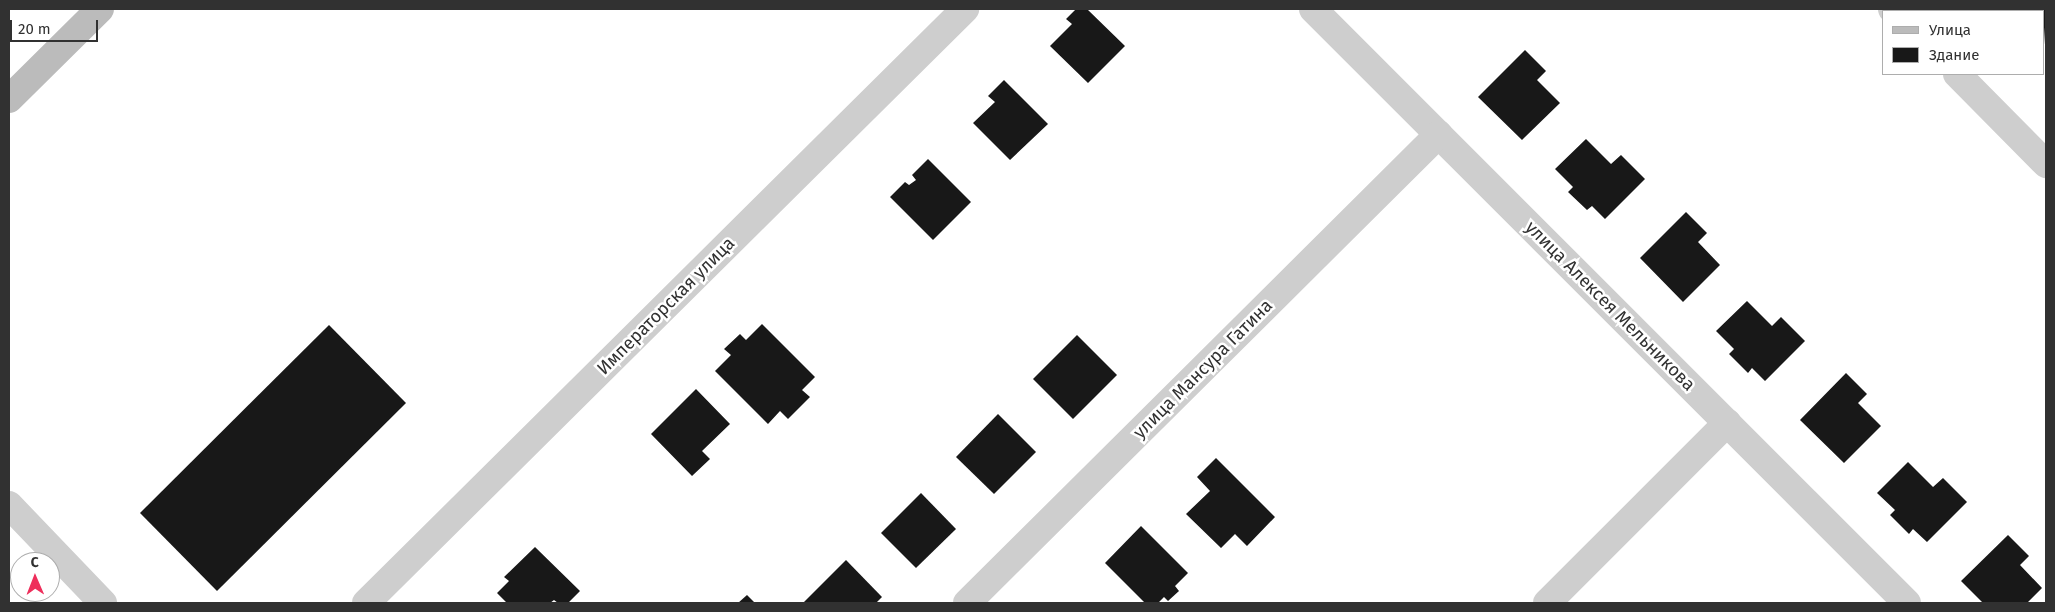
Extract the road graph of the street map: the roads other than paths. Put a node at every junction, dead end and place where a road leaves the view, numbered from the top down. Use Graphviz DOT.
graph roads {
  1 [pos="100,9"];
  2 [pos="965,9"];
  3 [pos="1313,9"];
  4 [pos="1958,75"];
  5 [pos="9,99"];
  6 [pos="1439,134"];
  7 [pos="2046,164"];
  8 [pos="1727,423"];
  9 [pos="9,505"];
  10 [pos="103,603"];
  11 [pos="366,603"];
  12 [pos="967,603"];
  13 [pos="1547,603"];
  14 [pos="1907,603"];
  1 -- 5 [label="street"];
  2 -- 11 [label="street, Императорская улица"];
  3 -- 6 [label="street, улица Алексея Мельникова"];
  4 -- 7 [label="street"];
  6 -- 8 [label="street, улица Алексея Мельникова"];
  6 -- 12 [label="street, улица Мансура Гатина"];
  8 -- 13 [label="street"];
  8 -- 14 [label="street, улица Алексея Мельникова"];
  9 -- 10 [label="street"];
}
